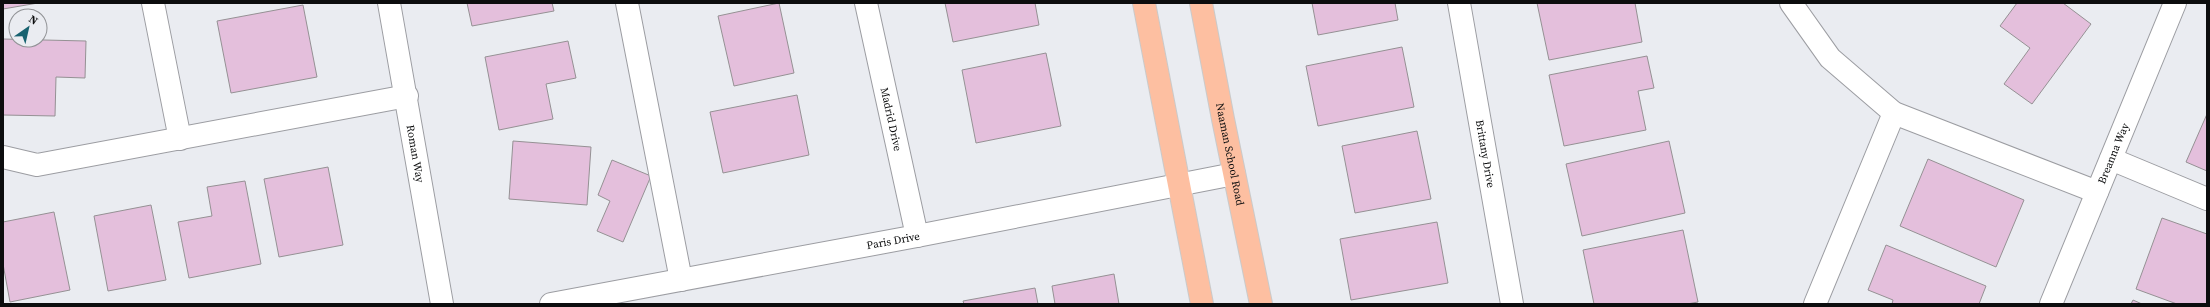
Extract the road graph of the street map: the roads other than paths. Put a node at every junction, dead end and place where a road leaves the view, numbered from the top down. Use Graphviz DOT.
graph roads {
  1 [pos="153,3"];
  2 [pos="389,3"];
  3 [pos="627,3"];
  4 [pos="866,3"];
  5 [pos="1144,3"];
  6 [pos="1201,3"];
  7 [pos="1459,3"];
  8 [pos="1791,3"];
  9 [pos="2175,3"];
  10 [pos="407,96"];
  11 [pos="1894,113"];
  12 [pos="180,139"];
  13 [pos="3,157"];
  14 [pos="2111,159"];
  15 [pos="1234,174"];
  16 [pos="1179,184"];
  17 [pos="2097,192"];
  18 [pos="2207,199"];
  19 [pos="917,236"];
  20 [pos="681,280"];
  21 [pos="442,304"];
  22 [pos="551,304"];
  23 [pos="1202,304"];
  24 [pos="1261,304"];
  25 [pos="1512,304"];
  26 [pos="1815,304"];
  27 [pos="2051,304"];
  1 -- 12 [label="street"];
  2 -- 10 [label="street, Roman Way"];
  3 -- 20 [label="street"];
  4 -- 19 [label="street, Madrid Drive"];
  5 -- 16 [label="main road"];
  6 -- 15 [label="main road, Naaman School Road"];
  7 -- 25 [label="street, Brittany Drive"];
  8 -- 11 [label="street"];
  9 -- 14 [label="street, Breanna Way"];
  10 -- 12 [label="street"];
  10 -- 21 [label="street, Roman Way"];
  11 -- 17 [label="street"];
  11 -- 26 [label="street"];
  12 -- 13 [label="street"];
  14 -- 17 [label="street, Breanna Way"];
  14 -- 18 [label="street"];
  15 -- 16 [label="street, Paris Drive"];
  15 -- 24 [label="main road, Naaman School Road"];
  16 -- 19 [label="street, Paris Drive"];
  16 -- 23 [label="main road"];
  17 -- 27 [label="street, Breanna Way"];
  19 -- 20 [label="street, Paris Drive"];
  20 -- 22 [label="street, Paris Drive"];
}
